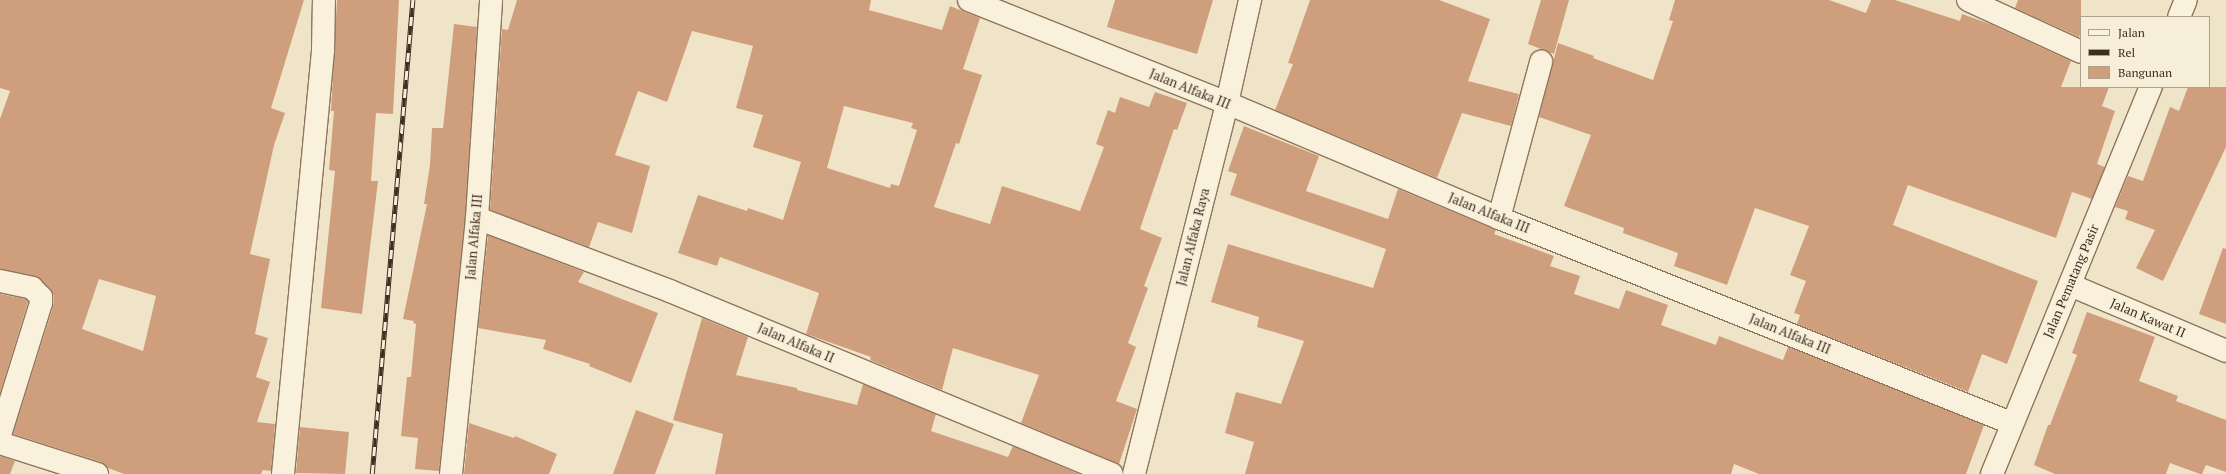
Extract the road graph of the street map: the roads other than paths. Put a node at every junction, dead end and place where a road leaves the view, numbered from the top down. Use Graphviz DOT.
graph roads {
  1 [pos="324,0"];
  2 [pos="491,0"];
  3 [pos="969,0"];
  4 [pos="1250,0"];
  5 [pos="1968,0"];
  6 [pos="2186,0"];
  7 [pos="2179,16"];
  8 [pos="2080,52"];
  9 [pos="1541,62"];
  10 [pos="2151,88"];
  11 [pos="1227,104"];
  12 [pos="477,218"];
  13 [pos="1499,218"];
  14 [pos="0,281"];
  15 [pos="2070,285"];
  16 [pos="2226,351"];
  17 [pos="2011,423"];
  18 [pos="0,435"];
  19 [pos="0,443"];
  20 [pos="97,474"];
  21 [pos="283,474"];
  22 [pos="452,474"];
  23 [pos="1112,474"];
  24 [pos="1134,474"];
  25 [pos="1992,474"];
  1 -- 21 [label="street"];
  2 -- 12 [label="street, Jalan Alfaka III"];
  3 -- 11 [label="street, Jalan Alfaka III"];
  4 -- 11 [label="street, Jalan Alfaka Raya"];
  5 -- 8 [label="street"];
  6 -- 7 [label="street"];
  9 -- 13 [label="street"];
  10 -- 15 [label="street, Jalan Pematang Pasir"];
  11 -- 13 [label="street, Jalan Alfaka III"];
  11 -- 24 [label="street, Jalan Alfaka Raya"];
  12 -- 22 [label="street, Jalan Alfaka III"];
  12 -- 23 [label="street, Jalan Alfaka II"];
  13 -- 17 [label="street, Jalan Alfaka III"];
  14 -- 18 [label="street"];
  15 -- 16 [label="street, Jalan Kawat II"];
  15 -- 17 [label="street, Jalan Pematang Pasir"];
  17 -- 25 [label="street, Jalan Pematang Pasir"];
  19 -- 20 [label="street"];
}
